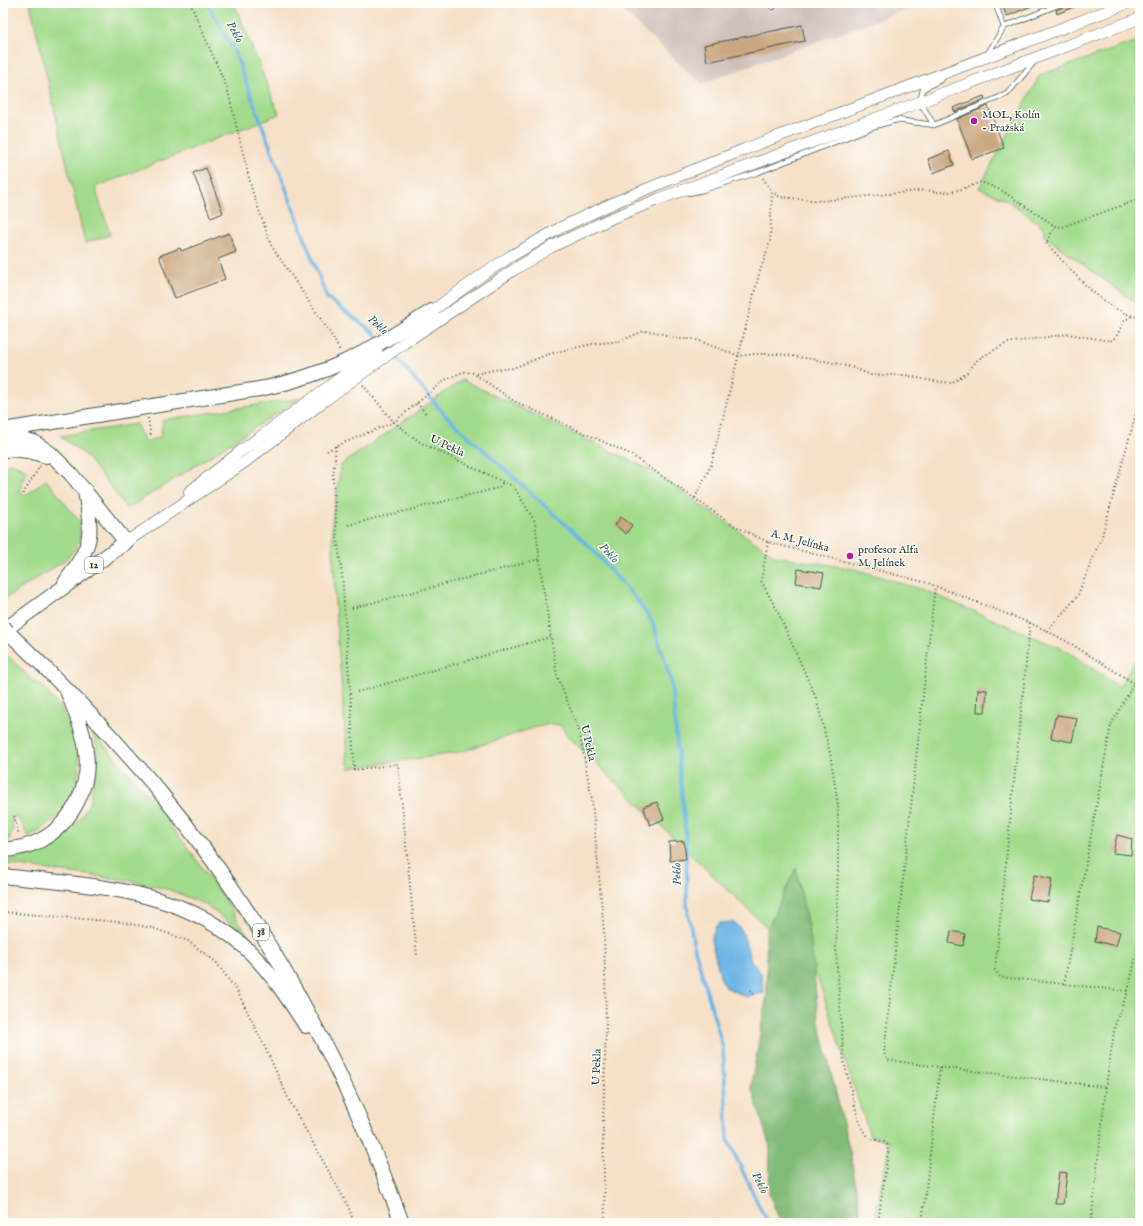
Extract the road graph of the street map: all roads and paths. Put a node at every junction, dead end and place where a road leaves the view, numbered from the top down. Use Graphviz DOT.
graph roads {
  1 [pos="190,3"];
  2 [pos="995,3"];
  3 [pos="1063,3"];
  4 [pos="1128,3"];
  5 [pos="1140,18"];
  6 [pos="1004,27"];
  7 [pos="987,56"];
  8 [pos="1039,56"];
  9 [pos="920,102"];
  10 [pos="934,125"];
  11 [pos="759,172"];
  12 [pos="772,192"];
  13 [pos="1140,198"];
  14 [pos="659,199"];
  15 [pos="1055,226"];
  16 [pos="432,311"];
  17 [pos="1132,316"];
  18 [pos="1140,317"];
  19 [pos="400,337"];
  20 [pos="739,356"];
  21 [pos="365,361"];
  22 [pos="344,362"];
  23 [pos="476,374"];
  24 [pos="357,377"];
  25 [pos="1140,399"];
  26 [pos="417,403"];
  27 [pos="147,407"];
  28 [pos="427,415"];
  29 [pos="394,422"];
  30 [pos="3,430"];
  31 [pos="3,436"];
  32 [pos="151,437"];
  33 [pos="336,446"];
  34 [pos="3,450"];
  35 [pos="327,451"];
  36 [pos="46,456"];
  37 [pos="72,474"];
  38 [pos="503,482"];
  39 [pos="84,490"];
  40 [pos="23,494"];
  41 [pos="695,498"];
  42 [pos="348,526"];
  43 [pos="126,542"];
  44 [pos="768,542"];
  45 [pos="540,559"];
  46 [pos="935,586"];
  47 [pos="62,588"];
  48 [pos="352,608"];
  49 [pos="1030,623"];
  50 [pos="4,629"];
  51 [pos="1047,631"];
  52 [pos="550,637"];
  53 [pos="1134,683"];
  54 [pos="1140,687"];
  55 [pos="66,689"];
  56 [pos="357,692"];
  57 [pos="14,816"];
  58 [pos="23,847"];
  59 [pos="3,850"];
  60 [pos="3,876"];
  61 [pos="3,912"];
  62 [pos="1140,938"];
  63 [pos="417,956"];
  64 [pos="1064,984"];
  65 [pos="751,990"];
  66 [pos="1128,991"];
  67 [pos="755,997"];
  68 [pos="940,1067"];
  69 [pos="345,1084"];
  70 [pos="1106,1087"];
  71 [pos="354,1223"];
  72 [pos="402,1223"];
  73 [pos="606,1223"];
  74 [pos="878,1223"];
  75 [pos="922,1223"];
  76 [pos="1091,1223"];
  1 -- 22 [label="path"];
  2 -- 6 [label="lane"];
  3 -- 6 [label="lane"];
  4 -- 7 [label="street"];
  5 -- 8 [label="street"];
  6 -- 7 [label="lane"];
  7 -- 9 [label="lane"];
  7 -- 16 [label="street"];
  8 -- 9 [label="street"];
  8 -- 10 [label="lane"];
  9 -- 10 [label="lane"];
  9 -- 14 [label="street"];
  10 -- 11 [label="lane"];
  11 -- 12 [label="path"];
  11 -- 14 [label="lane"];
  12 -- 15 [label="path"];
  12 -- 20 [label="path"];
  13 -- 15 [label="path"];
  14 -- 19 [label="street"];
  15 -- 17 [label="path"];
  16 -- 19 [label="main road"];
  17 -- 18 [label="path"];
  17 -- 20 [label="path"];
  19 -- 21 [label="main road"];
  20 -- 23 [label="path"];
  20 -- 41 [label="path"];
  21 -- 22 [label="main road"];
  21 -- 24 [label="street"];
  21 -- 43 [label="street"];
  22 -- 27 [label="main road"];
  23 -- 26 [label="path"];
  23 -- 41 [label="path, A. M. Jelínka"];
  24 -- 29 [label="path, U Pekla"];
  24 -- 43 [label="street"];
  25 -- 51 [label="path"];
  26 -- 28 [label="path"];
  26 -- 29 [label="path"];
  27 -- 30 [label="main road"];
  27 -- 32 [label="path"];
  29 -- 33 [label="path"];
  29 -- 38 [label="path, U Pekla"];
  31 -- 37 [label="main road"];
  33 -- 35 [label="path"];
  33 -- 63 [label="path"];
  34 -- 36 [label="main road"];
  36 -- 37 [label="main road"];
  36 -- 40 [label="path"];
  37 -- 39 [label="main road"];
  38 -- 42 [label="path"];
  38 -- 45 [label="path, U Pekla"];
  39 -- 43 [label="main road"];
  39 -- 47 [label="main road"];
  41 -- 44 [label="path, A. M. Jelínka"];
  43 -- 47 [label="main road, 12"];
  44 -- 46 [label="path, A. M. Jelínka"];
  44 -- 74 [label="path"];
  45 -- 48 [label="path"];
  45 -- 52 [label="path, U Pekla"];
  46 -- 49 [label="path, A. M. Jelínka"];
  46 -- 68 [label="path"];
  47 -- 50 [label="main road, 12"];
  49 -- 51 [label="path, A. M. Jelínka"];
  49 -- 64 [label="path"];
  50 -- 55 [label="main road, 38"];
  51 -- 53 [label="path, A. M. Jelínka"];
  52 -- 56 [label="path"];
  52 -- 73 [label="path, U Pekla"];
  53 -- 54 [label="path, A. M. Jelínka"];
  53 -- 64 [label="path"];
  55 -- 58 [label="main road"];
  55 -- 69 [label="main road, 38"];
  57 -- 58 [label="path"];
  58 -- 59 [label="main road"];
  60 -- 69 [label="main road"];
  61 -- 71 [label="path"];
  62 -- 66 [label="path"];
  64 -- 66 [label="path"];
  65 -- 67 [label="path"];
  66 -- 70 [label="path"];
  68 -- 70 [label="path"];
  68 -- 75 [label="path"];
  69 -- 72 [label="main road, 38"];
  70 -- 76 [label="path"];
}
